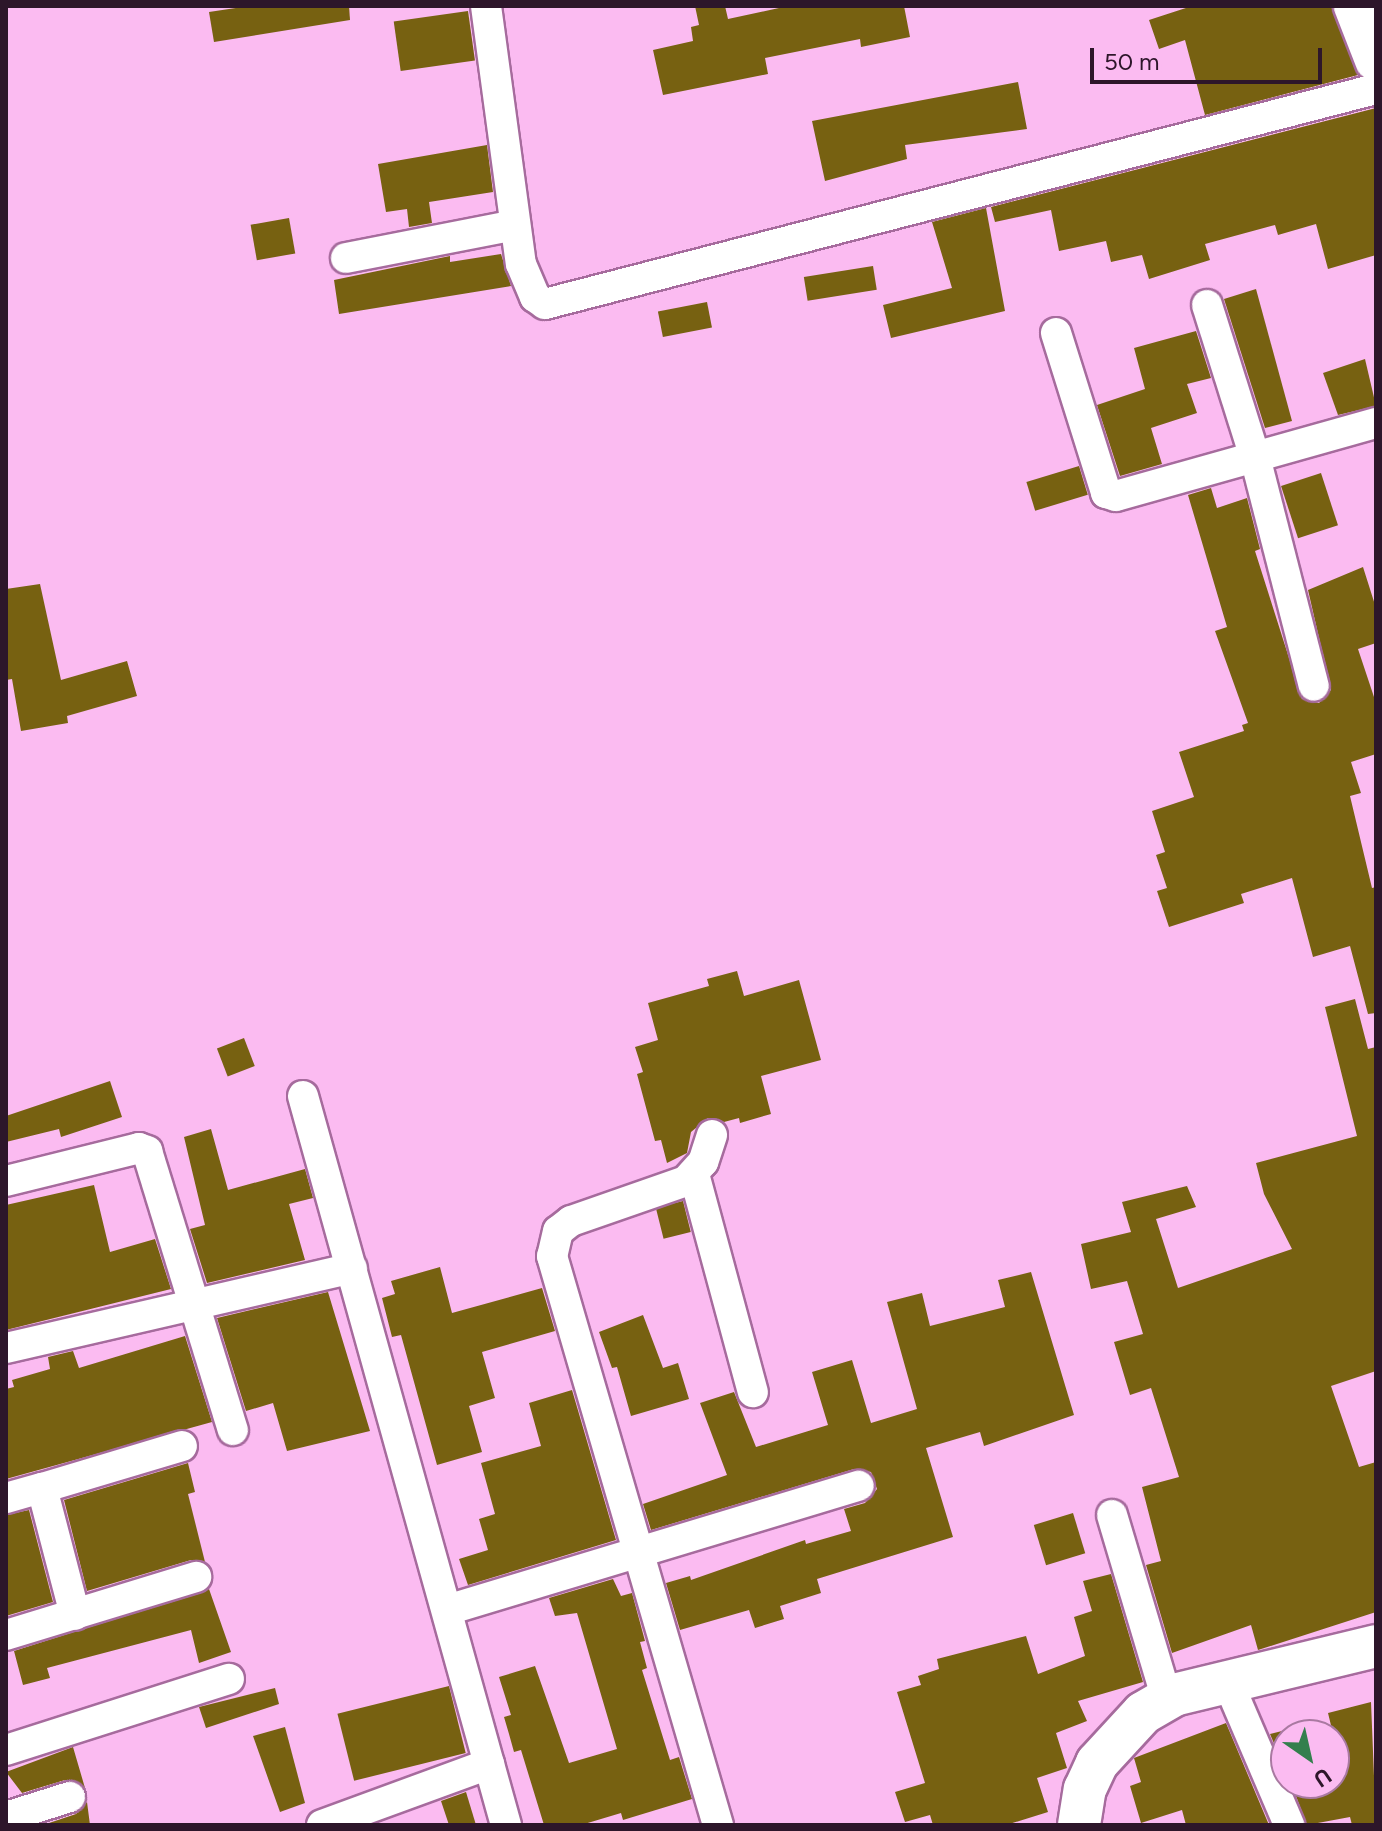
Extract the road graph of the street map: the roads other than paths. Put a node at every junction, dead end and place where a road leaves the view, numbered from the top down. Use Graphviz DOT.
graph roads {
  1 [pos="486,6"];
  2 [pos="1355,6"];
  3 [pos="1376,60"];
  4 [pos="1376,89"];
  5 [pos="515,225"];
  6 [pos="346,258"];
  7 [pos="1207,305"];
  8 [pos="1056,333"];
  9 [pos="1376,423"];
  10 [pos="1255,457"];
  11 [pos="1314,686"];
  12 [pos="303,1096"];
  13 [pos="712,1135"];
  14 [pos="694,1174"];
  15 [pos="6,1181"];
  16 [pos="352,1268"];
  17 [pos="195,1303"];
  18 [pos="6,1348"];
  19 [pos="753,1392"];
  20 [pos="233,1430"];
  21 [pos="182,1446"];
  22 [pos="859,1486"];
  23 [pos="42,1488"];
  24 [pos="6,1498"];
  25 [pos="1112,1515"];
  26 [pos="639,1549"];
  27 [pos="196,1577"];
  28 [pos="447,1610"];
  29 [pos="75,1615"];
  30 [pos="6,1635"];
  31 [pos="1376,1646"];
  32 [pos="229,1679"];
  33 [pos="1227,1680"];
  34 [pos="1167,1699"];
  35 [pos="6,1750"];
  36 [pos="489,1764"];
  37 [pos="70,1797"];
  38 [pos="6,1817"];
  39 [pos="322,1825"];
  40 [pos="506,1825"];
  41 [pos="718,1825"];
  42 [pos="1079,1825"];
  43 [pos="1289,1825"];
  1 -- 5 [label="street"];
  2 -- 3 [label="street"];
  4 -- 5 [label="street"];
  5 -- 6 [label="street"];
  7 -- 10 [label="street"];
  8 -- 10 [label="street"];
  9 -- 10 [label="street"];
  10 -- 11 [label="street"];
  12 -- 16 [label="street"];
  13 -- 14 [label="street"];
  14 -- 19 [label="street"];
  14 -- 26 [label="street"];
  15 -- 17 [label="street"];
  16 -- 17 [label="street"];
  16 -- 28 [label="street"];
  17 -- 18 [label="street"];
  17 -- 20 [label="street"];
  21 -- 23 [label="street"];
  22 -- 26 [label="street"];
  23 -- 24 [label="street"];
  23 -- 29 [label="street"];
  25 -- 34 [label="street"];
  26 -- 28 [label="street"];
  26 -- 41 [label="street"];
  27 -- 29 [label="street"];
  28 -- 36 [label="street"];
  29 -- 30 [label="street"];
  31 -- 33 [label="street"];
  32 -- 35 [label="street"];
  33 -- 34 [label="street"];
  33 -- 43 [label="street"];
  34 -- 42 [label="street"];
  36 -- 39 [label="street"];
  36 -- 40 [label="street"];
  37 -- 38 [label="street"];
}
